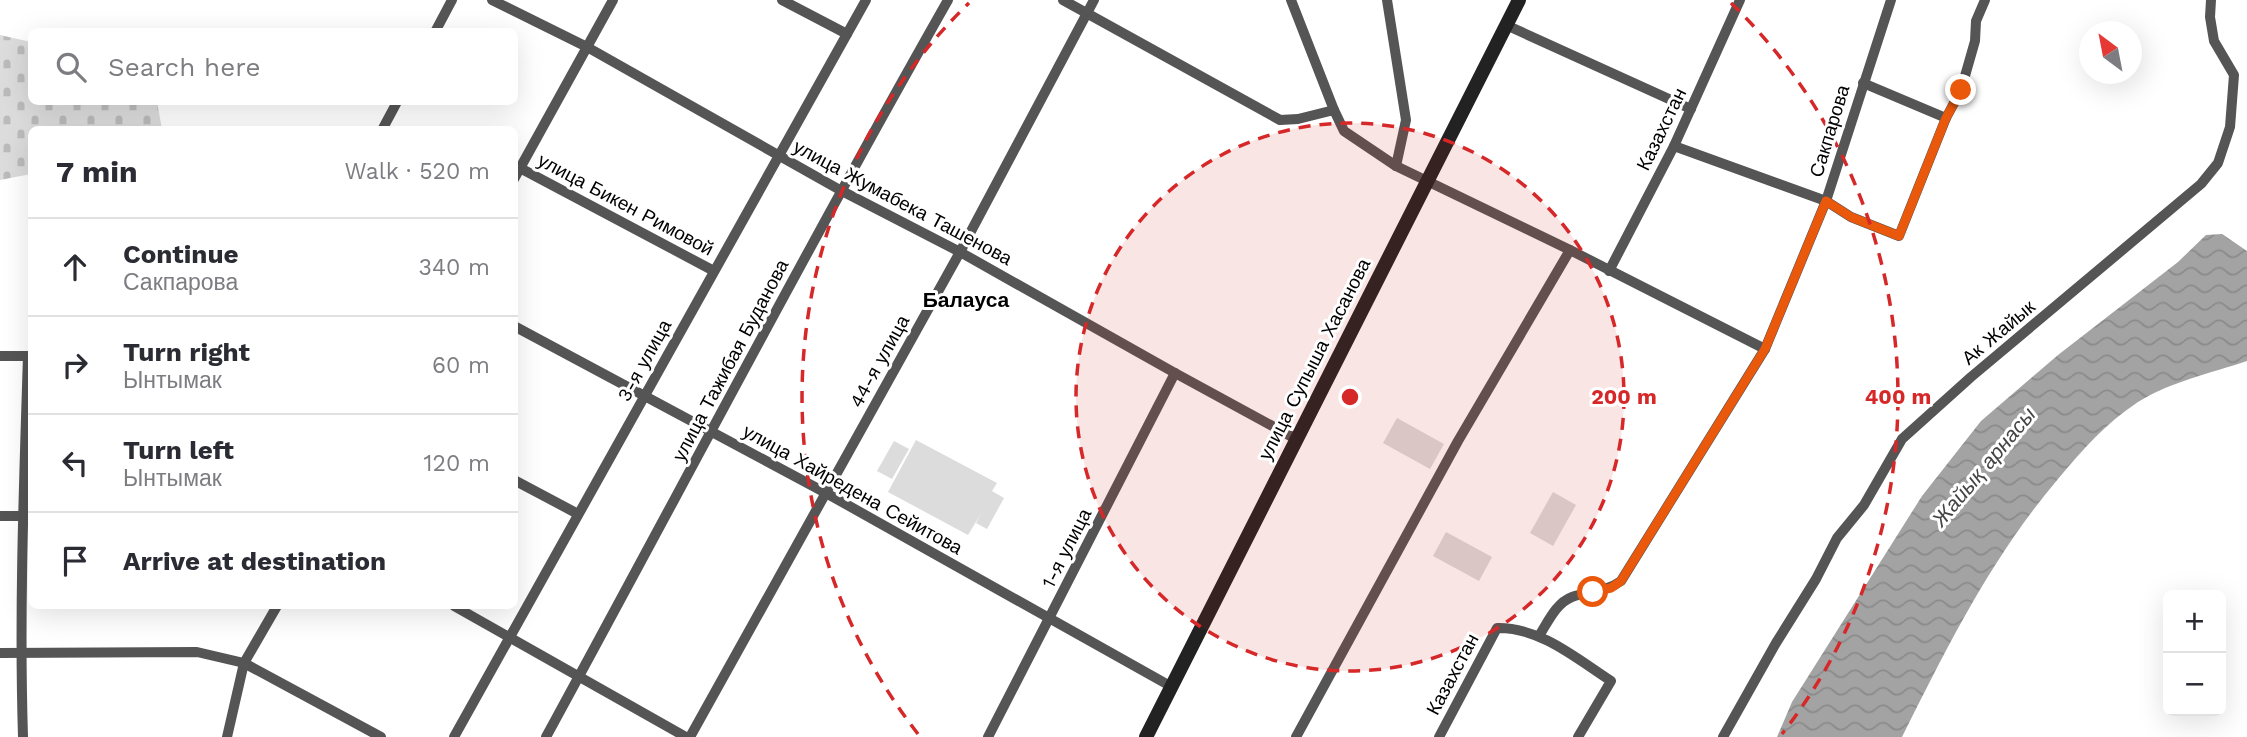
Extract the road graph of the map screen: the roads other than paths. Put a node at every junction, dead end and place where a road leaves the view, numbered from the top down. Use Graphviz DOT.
graph roads {
  1 [pos="452,0"];
  2 [pos="492,0"];
  3 [pos="613,0"];
  4 [pos="782,0"];
  5 [pos="866,0"];
  6 [pos="948,0"];
  7 [pos="1063,0"];
  8 [pos="1094,0"];
  9 [pos="1291,0"];
  10 [pos="1387,0"];
  11 [pos="1519,0"];
  12 [pos="1740,0"];
  13 [pos="1891,0"];
  14 [pos="1985,0"];
  15 [pos="2211,0"];
  16 [pos="1087,13"];
  17 [pos="1506,25"];
  18 [pos="437,28"];
  19 [pos="847,34"];
  20 [pos="587,47"];
  21 [pos="1863,83"];
  22 [pos="395,105"];
  23 [pos="1691,109"];
  24 [pos="1334,110"];
  25 [pos="1946,118"];
  26 [pos="384,126"];
  27 [pos="1674,146"];
  28 [pos="779,155"];
  29 [pos="1396,166"];
  30 [pos="520,168"];
  31 [pos="518,172"];
  32 [pos="1427,181"];
  33 [pos="840,190"];
  34 [pos="1826,201"];
  35 [pos="1570,250"];
  36 [pos="960,252"];
  37 [pos="714,271"];
  38 [pos="1609,271"];
  39 [pos="518,328"];
  40 [pos="1765,349"];
  41 [pos="0,356"];
  42 [pos="28,356"];
  43 [pos="1175,373"];
  44 [pos="644,396"];
  45 [pos="712,432"];
  46 [pos="1296,439"];
  47 [pos="28,463"];
  48 [pos="518,482"];
  49 [pos="826,493"];
  50 [pos="578,514"];
  51 [pos="0,516"];
  52 [pos="27,516"];
  53 [pos="275,609"];
  54 [pos="460,609"];
  55 [pos="1050,618"];
  56 [pos="510,636"];
  57 [pos="1539,636"];
  58 [pos="0,653"];
  59 [pos="20,654"];
  60 [pos="244,663"];
  61 [pos="578,677"];
  62 [pos="1172,687"];
  63 [pos="23,737"];
  64 [pos="227,737"];
  65 [pos="381,737"];
  66 [pos="454,737"];
  67 [pos="546,737"];
  68 [pos="688,737"];
  69 [pos="988,737"];
  70 [pos="1146,737"];
  71 [pos="1296,737"];
  72 [pos="1439,737"];
  73 [pos="1578,737"];
  74 [pos="1723,737"];
  1 -- 18 [label="street"];
  2 -- 20 [label="street, улица Жумабека Ташенова"];
  3 -- 20 [label="street"];
  4 -- 19 [label="street"];
  5 -- 19 [label="street, 3-я улица"];
  6 -- 33 [label="street, улица Тажибая Буданова"];
  7 -- 16 [label="street"];
  8 -- 16 [label="street, 44-я улица"];
  9 -- 24 [label="street"];
  10 -- 29 [label="street"];
  11 -- 17 [label="street, улица Супыша Хасанова"];
  12 -- 23 [label="street, Казахстан"];
  13 -- 21 [label="street, Сакпарова"];
  14 -- 25 [label="street"];
  15 -- 74 [label="street, Ак Жайык"];
  16 -- 24 [label="street"];
  16 -- 36 [label="street, 44-я улица"];
  17 -- 23 [label="street"];
  17 -- 32 [label="street, улица Супыша Хасанова"];
  19 -- 28 [label="street, 3-я улица"];
  20 -- 28 [label="street, улица Жумабека Ташенова"];
  20 -- 30 [label="street"];
  21 -- 25 [label="street"];
  21 -- 34 [label="street, Сакпарова"];
  22 -- 26 [label="street"];
  23 -- 27 [label="street, Казахстан"];
  24 -- 29 [label="street"];
  25 -- 34 [label="street"];
  27 -- 34 [label="street"];
  27 -- 38 [label="street, Казахстан"];
  28 -- 33 [label="street, улица Жумабека Ташенова"];
  28 -- 37 [label="street, 3-я улица"];
  29 -- 32 [label="street"];
  30 -- 31 [label="street"];
  30 -- 37 [label="street, улица Бикен Римовой"];
  32 -- 35 [label="street"];
  32 -- 46 [label="street, улица Супыша Хасанова"];
  33 -- 36 [label="street, улица Жумабека Ташенова"];
  33 -- 45 [label="street, улица Тажибая Буданова"];
  34 -- 40 [label="street, Сакпарова"];
  35 -- 38 [label="street"];
  35 -- 71 [label="street"];
  36 -- 43 [label="street, улица Жумабека Ташенова"];
  36 -- 49 [label="street, 44-я улица"];
  37 -- 44 [label="street, 3-я улица"];
  38 -- 40 [label="street"];
  39 -- 44 [label="street, улица Хайредена Сейитова"];
  40 -- 57 [label="street, Сакпарова"];
  41 -- 42 [label="street"];
  43 -- 46 [label="street, улица Жумабека Ташенова"];
  43 -- 55 [label="street, 1-я улица"];
  44 -- 45 [label="street, улица Хайредена Сейитова"];
  44 -- 50 [label="street, 3-я улица"];
  45 -- 49 [label="street, улица Хайредена Сейитова"];
  45 -- 61 [label="street, улица Тажибая Буданова"];
  46 -- 62 [label="street, улица Супыша Хасанова"];
  47 -- 52 [label="street"];
  48 -- 50 [label="street"];
  49 -- 55 [label="street, улица Хайредена Сейитова"];
  49 -- 68 [label="street, 44-я улица"];
  50 -- 56 [label="street, 3-я улица"];
  51 -- 52 [label="street"];
  52 -- 59 [label="street"];
  53 -- 60 [label="street"];
  54 -- 56 [label="street"];
  55 -- 62 [label="street, улица Хайредена Сейитова"];
  55 -- 69 [label="street, 1-я улица"];
  56 -- 61 [label="street"];
  56 -- 66 [label="street, 3-я улица"];
  57 -- 72 [label="street, Казахстан"];
  57 -- 73 [label="street"];
  58 -- 59 [label="street"];
  59 -- 60 [label="street"];
  59 -- 63 [label="street"];
  60 -- 64 [label="street"];
  60 -- 65 [label="street"];
  61 -- 67 [label="street, улица Тажибая Буданова"];
  61 -- 68 [label="street"];
  62 -- 70 [label="street, улица Супыша Хасанова"];
}
